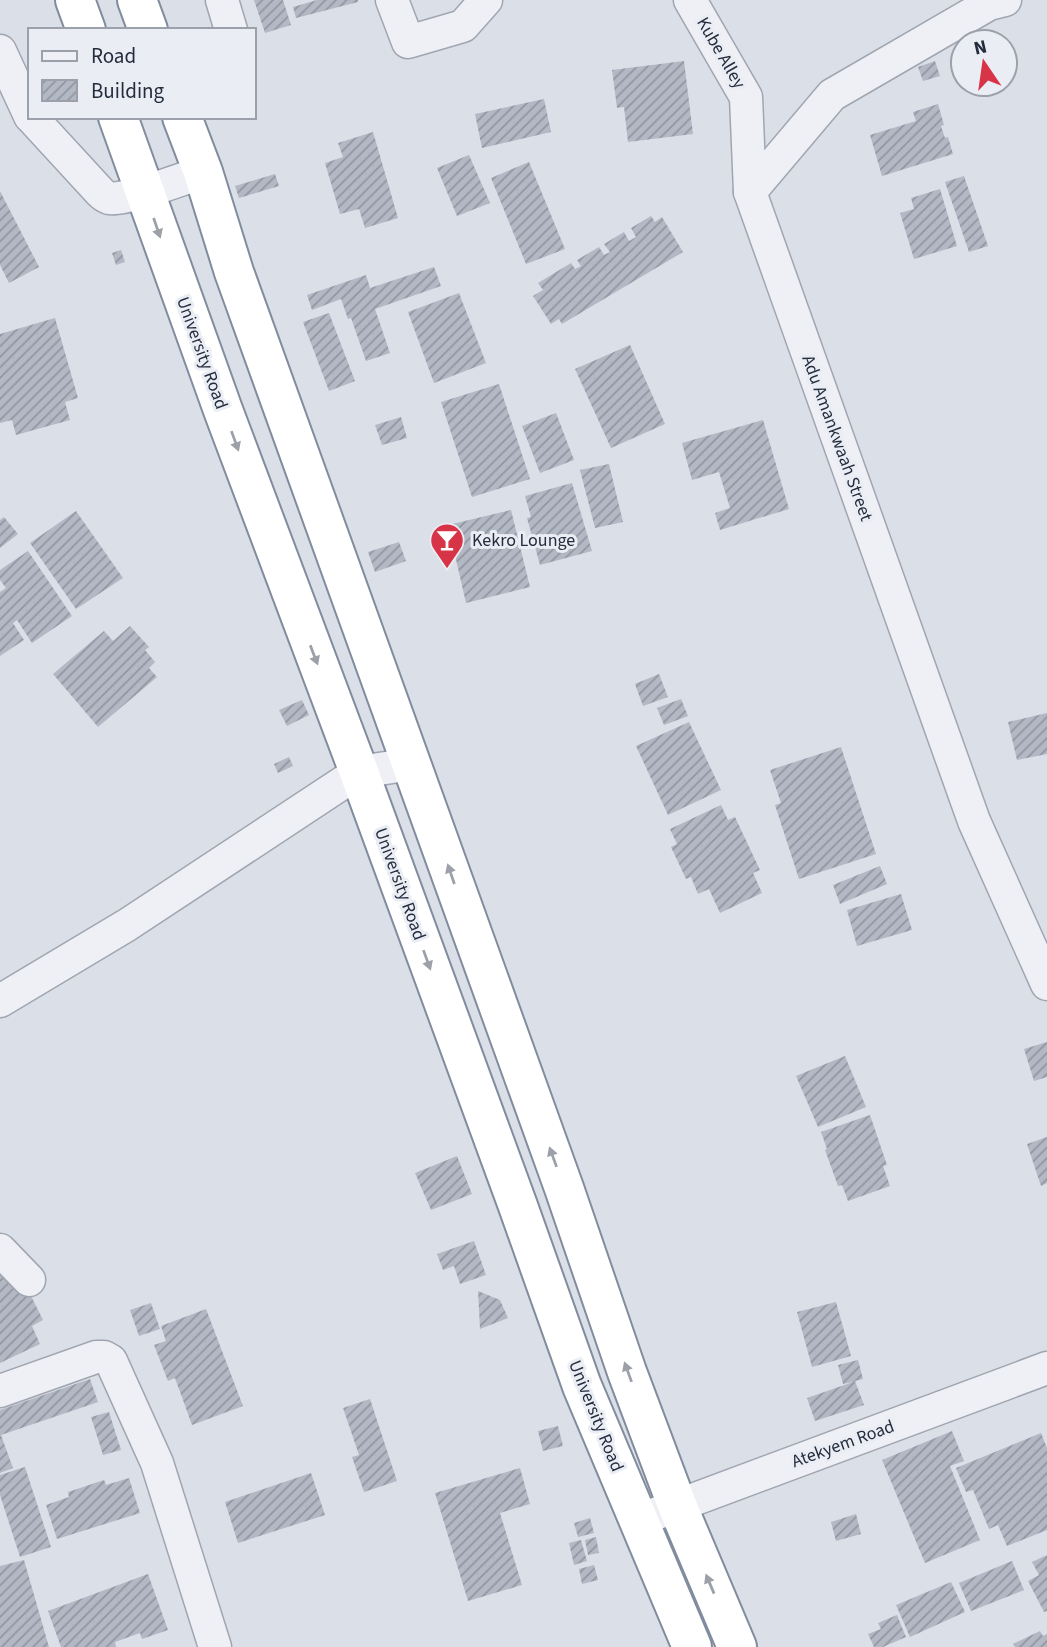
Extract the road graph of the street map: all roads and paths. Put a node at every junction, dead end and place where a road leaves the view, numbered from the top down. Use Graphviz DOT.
graph roads {
  1 [pos="75,0"];
  2 [pos="137,0"];
  3 [pos="222,0"];
  4 [pos="392,0"];
  5 [pos="486,0"];
  6 [pos="690,0"];
  7 [pos="1005,0"];
  8 [pos="85,28"];
  9 [pos="147,28"];
  10 [pos="230,28"];
  11 [pos="0,51"];
  12 [pos="28,112"];
  13 [pos="33,119"];
  14 [pos="119,119"];
  15 [pos="183,119"];
  16 [pos="203,172"];
  17 [pos="145,191"];
  18 [pos="750,192"];
  19 [pos="412,764"];
  20 [pos="359,772"];
  21 [pos="1047,984"];
  22 [pos="0,1001"];
  23 [pos="0,1250"];
  24 [pos="29,1280"];
  25 [pos="1047,1368"];
  26 [pos="0,1391"];
  27 [pos="677,1505"];
  28 [pos="639,1520"];
  29 [pos="685,1645"];
  30 [pos="215,1647"];
  31 [pos="737,1647"];
  1 -- 8 [label="highway"];
  2 -- 9 [label="highway"];
  3 -- 10 [label="street"];
  4 -- 5 [label="street"];
  6 -- 18 [label="street, Kube Alley"];
  7 -- 18 [label="street"];
  11 -- 12 [label="street"];
  13 -- 17 [label="street"];
  14 -- 17 [label="highway, University Road"];
  15 -- 16 [label="highway"];
  16 -- 17 [label="street"];
  16 -- 19 [label="highway"];
  17 -- 20 [label="highway, University Road, one-way"];
  18 -- 21 [label="street, Adu Amankwaah Street"];
  19 -- 20 [label="street"];
  27 -- 19 [label="highway, one-way"];
  20 -- 22 [label="street"];
  20 -- 28 [label="highway, University Road, one-way"];
  23 -- 24 [label="street"];
  25 -- 27 [label="street, Atekyem Road"];
  26 -- 30 [label="street"];
  27 -- 28 [label="street, Atekyem Road"];
  31 -- 27 [label="highway, one-way"];
  28 -- 29 [label="highway, University Road"];
}
